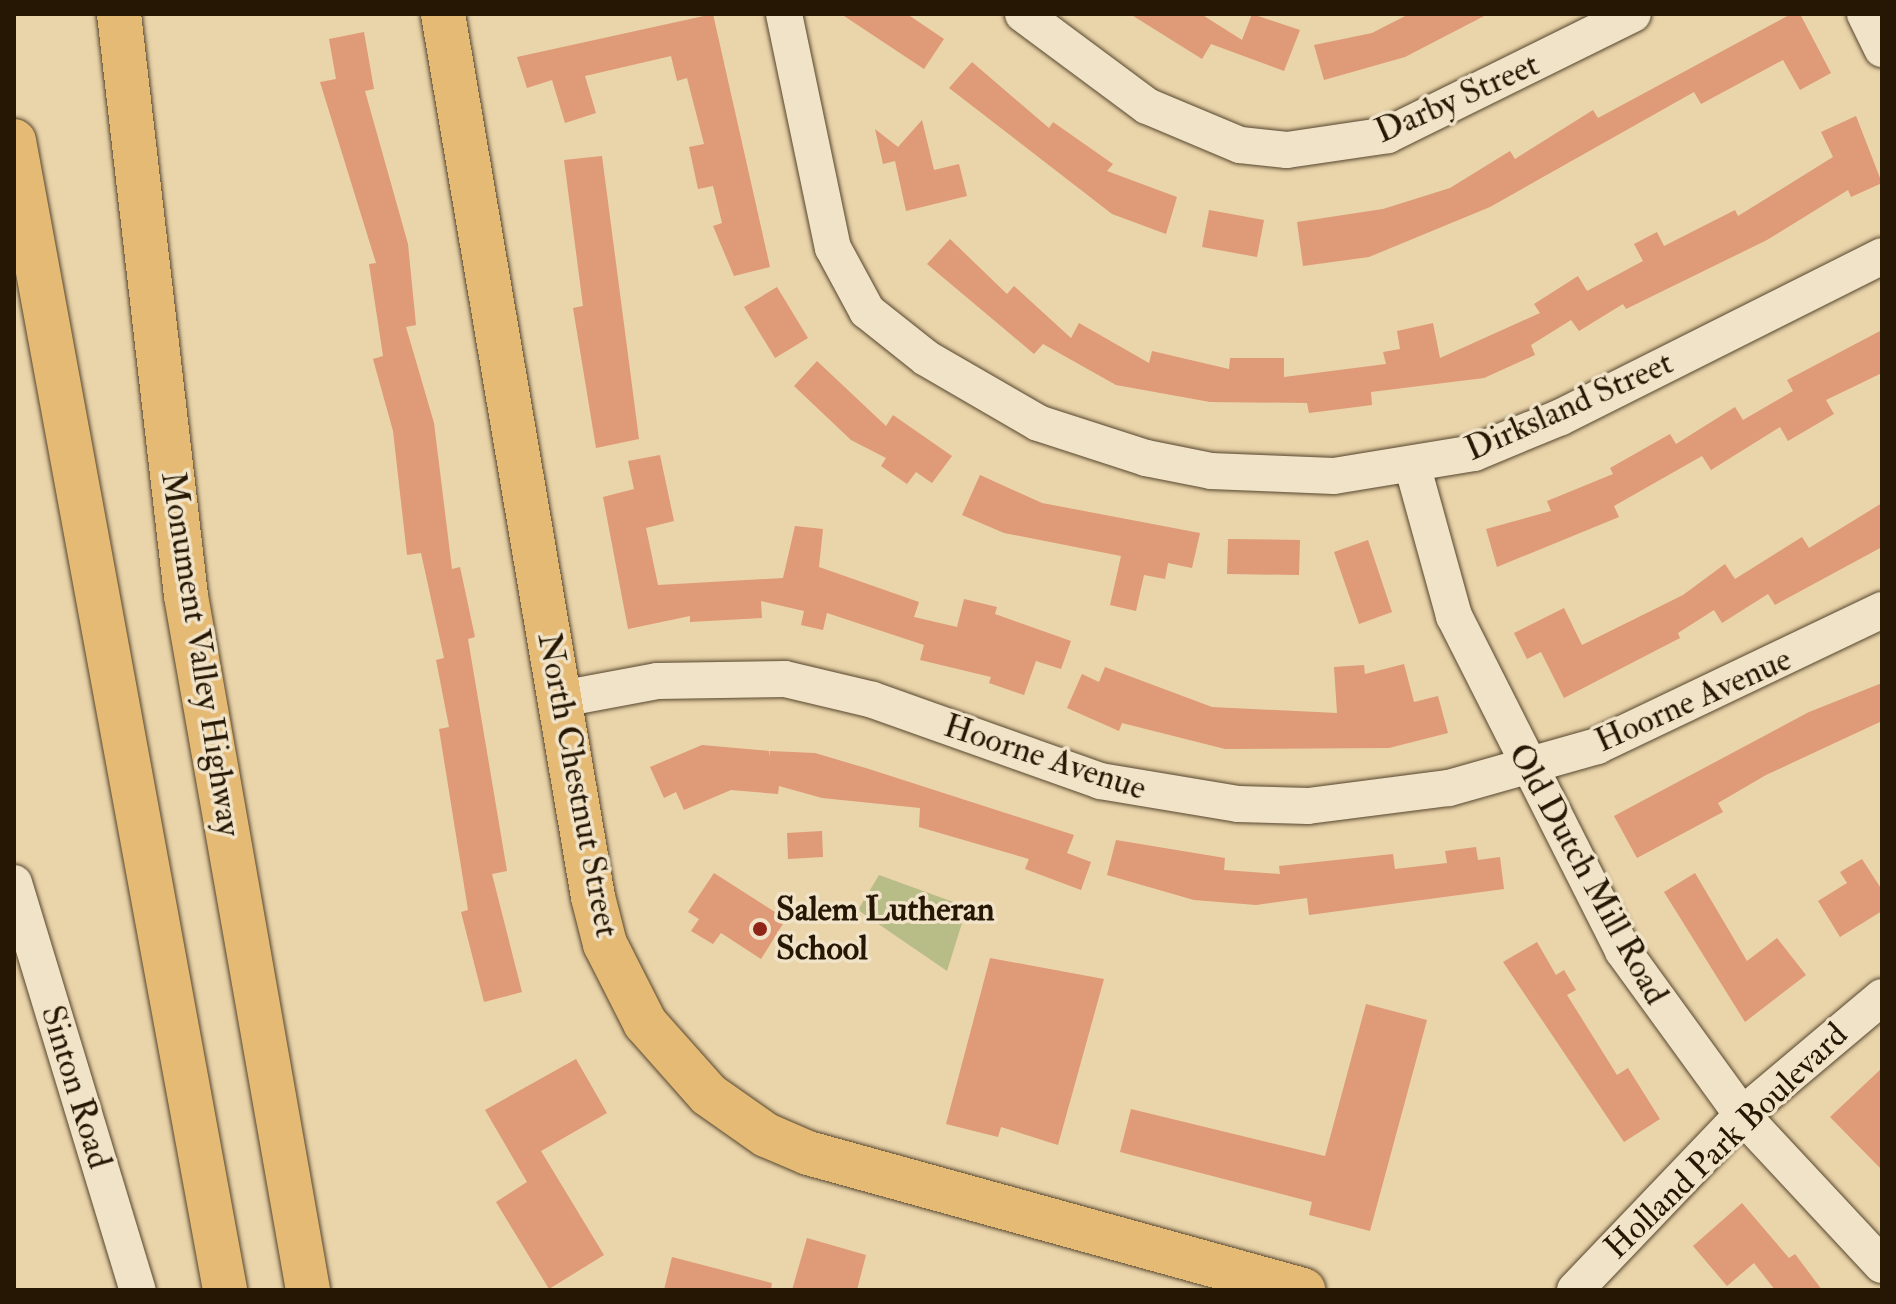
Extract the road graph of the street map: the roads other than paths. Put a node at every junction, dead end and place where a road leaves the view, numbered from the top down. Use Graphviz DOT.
graph roads {
  1 [pos="119,14"];
  2 [pos="443,14"];
  3 [pos="784,14"];
  4 [pos="1023,14"];
  5 [pos="1633,14"];
  6 [pos="1865,14"];
  7 [pos="1882,49"];
  8 [pos="14,141"];
  9 [pos="1882,256"];
  10 [pos="1413,468"];
  11 [pos="1882,610"];
  12 [pos="561,699"];
  13 [pos="1529,768"];
  14 [pos="14,883"];
  15 [pos="1882,997"];
  16 [pos="1742,1115"];
  17 [pos="1882,1265"];
  18 [pos="138,1290"];
  19 [pos="225,1290"];
  20 [pos="308,1290"];
  21 [pos="1303,1290"];
  22 [pos="1575,1290"];
  1 -- 20 [label="main road, Monument Valley Highway"];
  2 -- 12 [label="main road, North Chestnut Street"];
  3 -- 10 [label="street, Dirksland Street"];
  4 -- 5 [label="street, Darby Street"];
  6 -- 7 [label="street"];
  8 -- 19 [label="main road"];
  9 -- 10 [label="street, Dirksland Street"];
  10 -- 13 [label="street, Old Dutch Mill Road"];
  11 -- 13 [label="street, Hoorne Avenue"];
  12 -- 13 [label="street, Hoorne Avenue"];
  12 -- 21 [label="main road, North Chestnut Street"];
  13 -- 16 [label="street, Old Dutch Mill Road"];
  14 -- 18 [label="street, Sinton Road"];
  15 -- 16 [label="street, Holland Park Boulevard"];
  16 -- 17 [label="street, Old Dutch Mill Road"];
  16 -- 22 [label="street, Holland Park Boulevard"];
}
